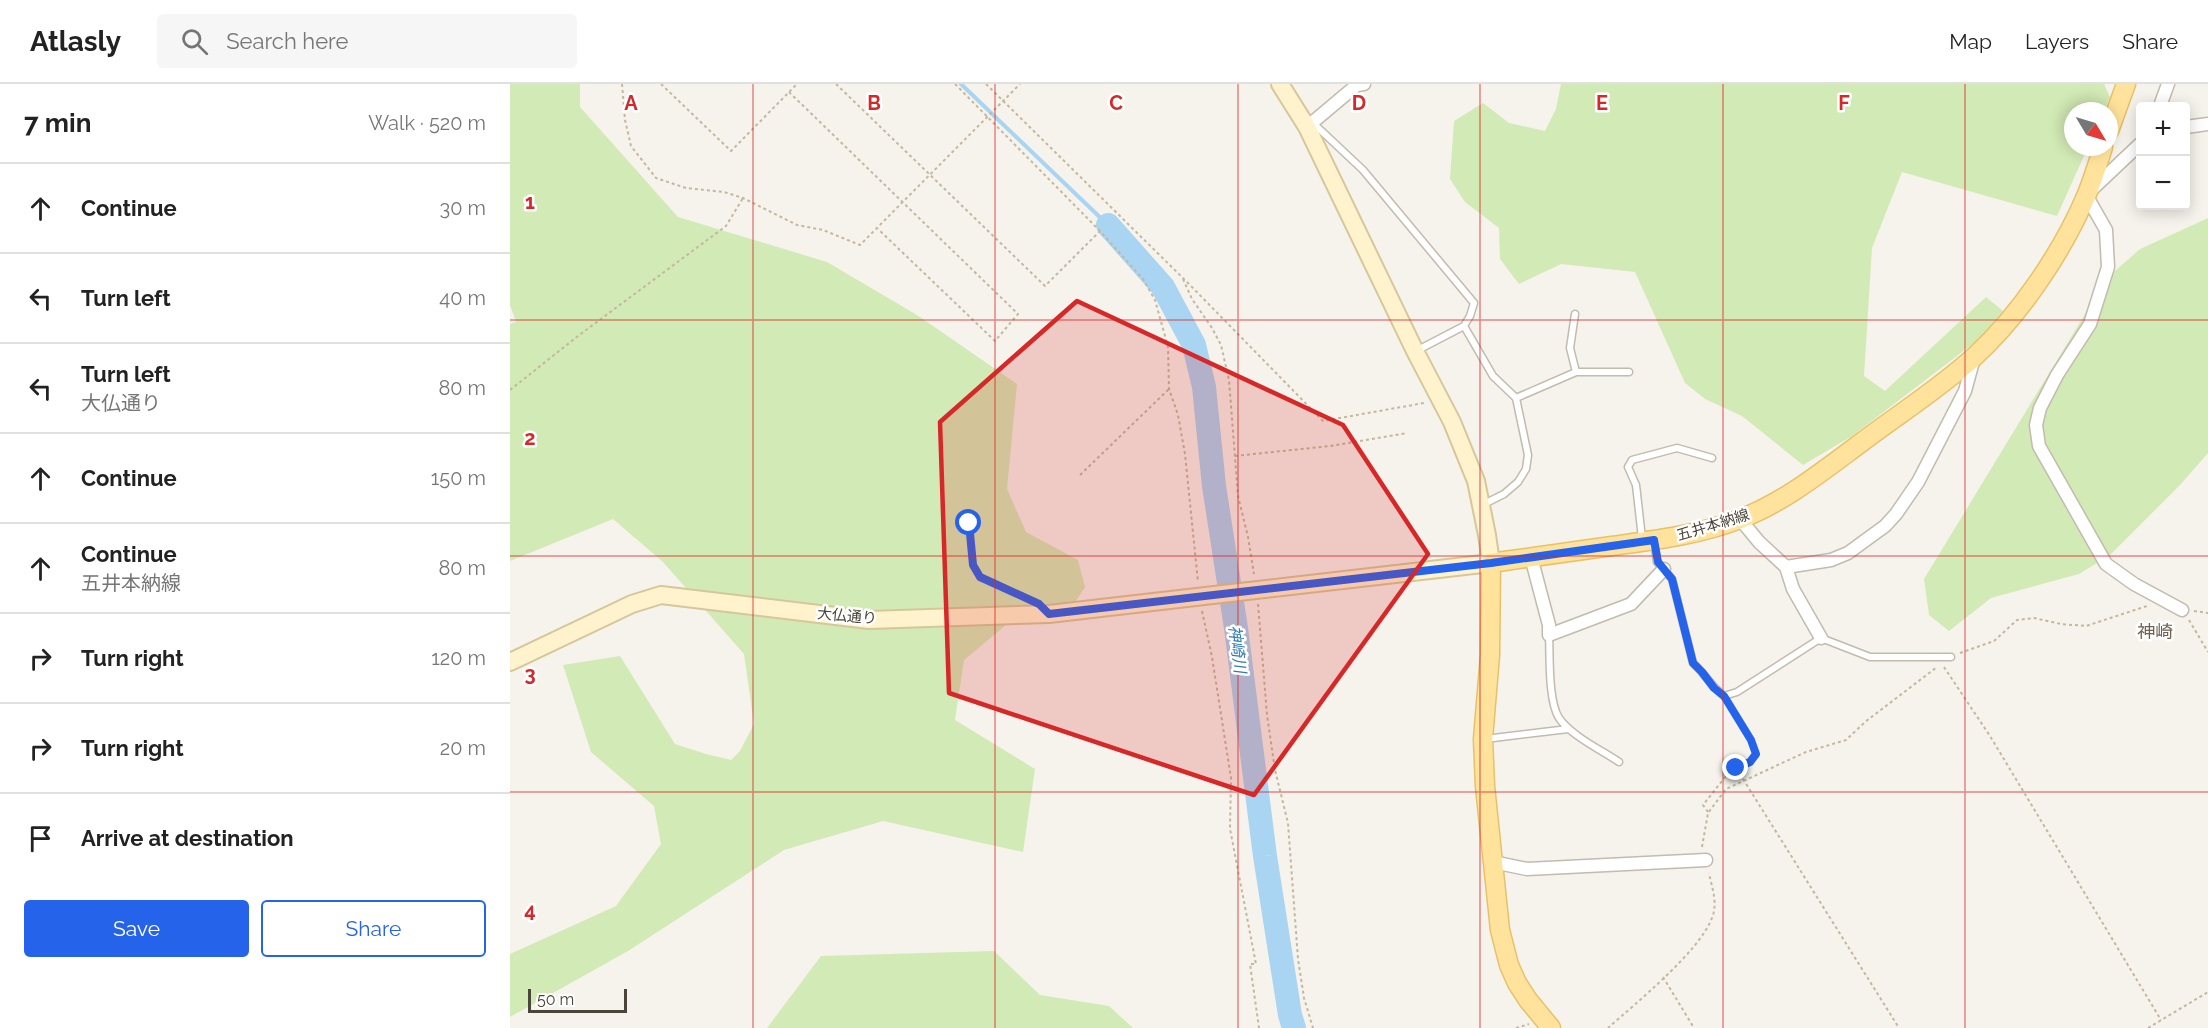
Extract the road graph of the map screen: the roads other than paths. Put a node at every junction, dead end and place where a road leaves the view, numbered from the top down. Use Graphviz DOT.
graph roads {
  1 [pos="1280,84"];
  2 [pos="1364,84"];
  3 [pos="2126,84"];
  4 [pos="2168,84"];
  5 [pos="2161,102"];
  6 [pos="2118,106"];
  7 [pos="2208,124"];
  8 [pos="1310,125"];
  9 [pos="2190,126"];
  10 [pos="2136,148"];
  11 [pos="2100,156"];
  12 [pos="2086,195"];
  13 [pos="1575,314"];
  14 [pos="1464,326"];
  15 [pos="1415,351"];
  16 [pos="1974,357"];
  17 [pos="1576,372"];
  18 [pos="1629,372"];
  19 [pos="1516,398"];
  20 [pos="1712,458"];
  21 [pos="1480,506"];
  22 [pos="1740,519"];
  23 [pos="1648,541"];
  24 [pos="1531,557"];
  25 [pos="1491,563"];
  26 [pos="1786,567"];
  27 [pos="1664,570"];
  28 [pos="2182,610"];
  29 [pos="1549,635"];
  30 [pos="1821,638"];
  31 [pos="1951,657"];
  32 [pos="510,663"];
  33 [pos="1568,729"];
  34 [pos="1483,739"];
  35 [pos="1619,762"];
  36 [pos="1706,860"];
  37 [pos="1493,862"];
  38 [pos="1551,1028"];
  1 -- 8 [label="street"];
  2 -- 8 [label="street"];
  3 -- 6 [label="main road"];
  4 -- 5 [label="street"];
  7 -- 9 [label="street"];
  8 -- 14 [label="lane"];
  8 -- 15 [label="street"];
  10 -- 12 [label="street"];
  11 -- 12 [label="main road, 五井本納線"];
  12 -- 16 [label="main road, 五井本納線"];
  12 -- 28 [label="street"];
  13 -- 17 [label="lane"];
  14 -- 15 [label="lane"];
  14 -- 19 [label="lane"];
  15 -- 21 [label="street"];
  16 -- 22 [label="main road, 五井本納線"];
  16 -- 26 [label="street"];
  17 -- 18 [label="lane"];
  17 -- 19 [label="lane"];
  19 -- 21 [label="lane"];
  20 -- 23 [label="lane"];
  21 -- 25 [label="street"];
  22 -- 23 [label="main road, 五井本納線"];
  22 -- 26 [label="street"];
  23 -- 24 [label="main road, 五井本納線"];
  23 -- 27 [label="lane"];
  24 -- 25 [label="main road, 五井本納線"];
  24 -- 29 [label="street"];
  25 -- 32 [label="street, 大仏通り"];
  25 -- 34 [label="main road"];
  26 -- 30 [label="street"];
  27 -- 29 [label="street"];
  27 -- 30 [label="lane"];
  29 -- 33 [label="lane"];
  30 -- 31 [label="lane"];
  33 -- 34 [label="lane"];
  33 -- 35 [label="lane"];
  34 -- 37 [label="main road"];
  36 -- 37 [label="street"];
  37 -- 38 [label="main road"];
}
